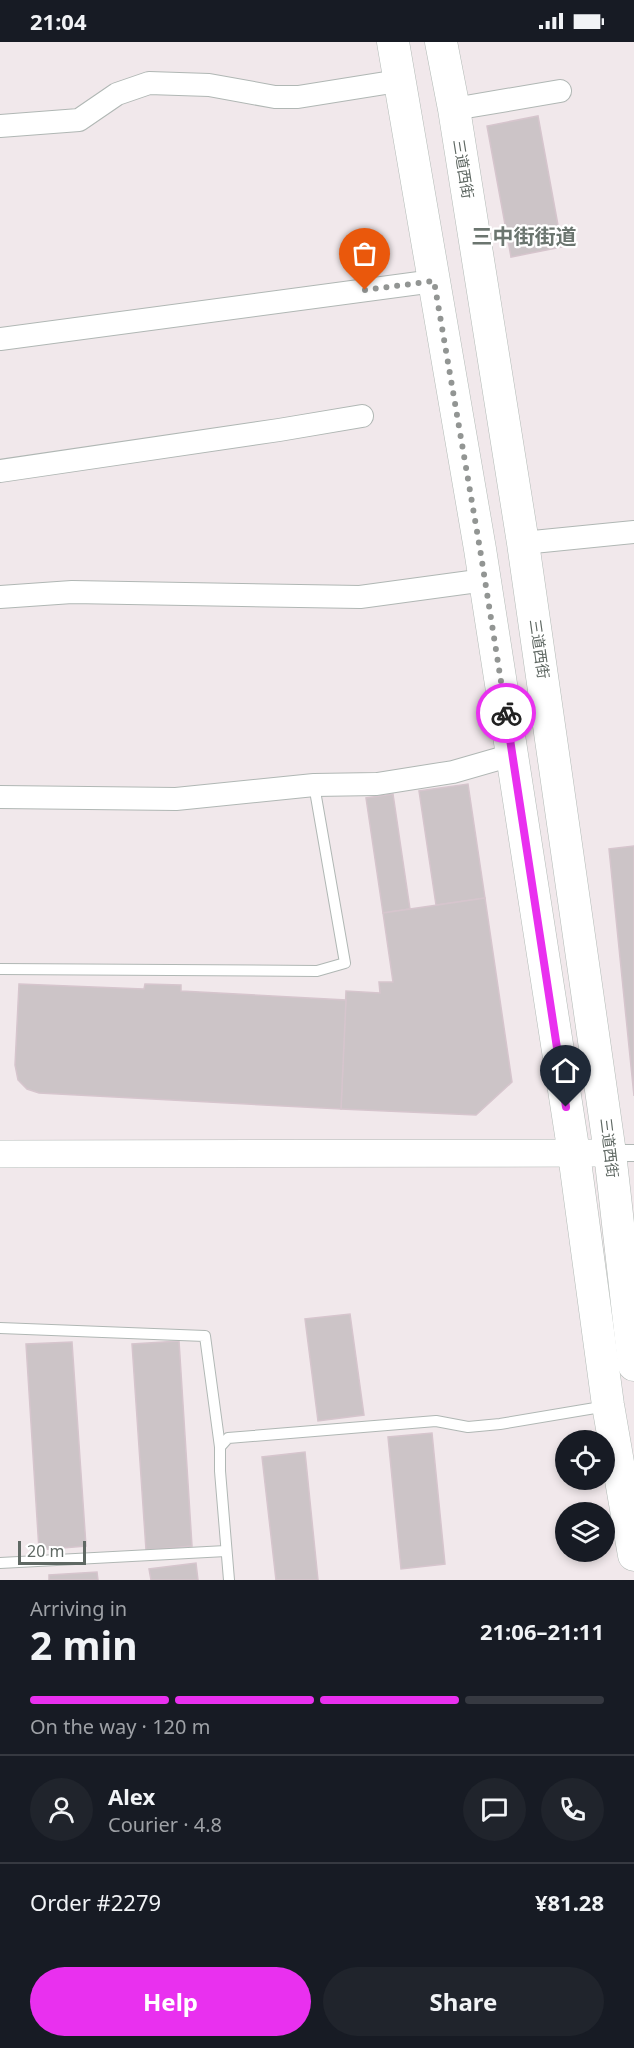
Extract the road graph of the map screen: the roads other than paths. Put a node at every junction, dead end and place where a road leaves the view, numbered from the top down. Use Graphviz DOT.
graph roads {
  1 [pos="393,42"];
  2 [pos="441,42"];
  3 [pos="398,81"];
  4 [pos="560,91"];
  5 [pos="454,109"];
  6 [pos="0,126"];
  7 [pos="434,281"];
  8 [pos="0,339"];
  9 [pos="362,416"];
  10 [pos="0,471"];
  11 [pos="634,532"];
  12 [pos="524,543"];
  13 [pos="485,580"];
  14 [pos="0,597"];
  15 [pos="512,755"];
  16 [pos="314,785"];
  17 [pos="0,797"];
  18 [pos="0,969"];
  19 [pos="622,1153"];
  20 [pos="0,1154"];
  21 [pos="574,1154"];
  22 [pos="0,1328"];
  23 [pos="634,1365"];
  24 [pos="608,1406"];
  25 [pos="220,1447"];
  26 [pos="226,1551"];
  27 [pos="634,1556"];
  28 [pos="0,1563"];
  29 [pos="229,1580"];
  1 -- 3 [label="main road"];
  2 -- 5 [label="main road, 三道西街"];
  3 -- 6 [label="street"];
  3 -- 7 [label="main road"];
  4 -- 5 [label="street"];
  5 -- 12 [label="main road, 三道西街"];
  7 -- 8 [label="street"];
  7 -- 13 [label="main road"];
  9 -- 10 [label="street"];
  11 -- 12 [label="street"];
  12 -- 19 [label="main road, 三道西街"];
  13 -- 14 [label="street"];
  13 -- 15 [label="main road"];
  15 -- 16 [label="street"];
  15 -- 21 [label="main road"];
  16 -- 17 [label="street"];
  16 -- 18 [label="lane"];
  19 -- 21 [label="street"];
  19 -- 23 [label="main road, 三道西街"];
  20 -- 21 [label="street"];
  21 -- 24 [label="main road"];
  22 -- 25 [label="lane"];
  24 -- 25 [label="lane"];
  24 -- 27 [label="main road"];
  25 -- 26 [label="lane"];
  26 -- 28 [label="lane"];
  26 -- 29 [label="lane"];
}
